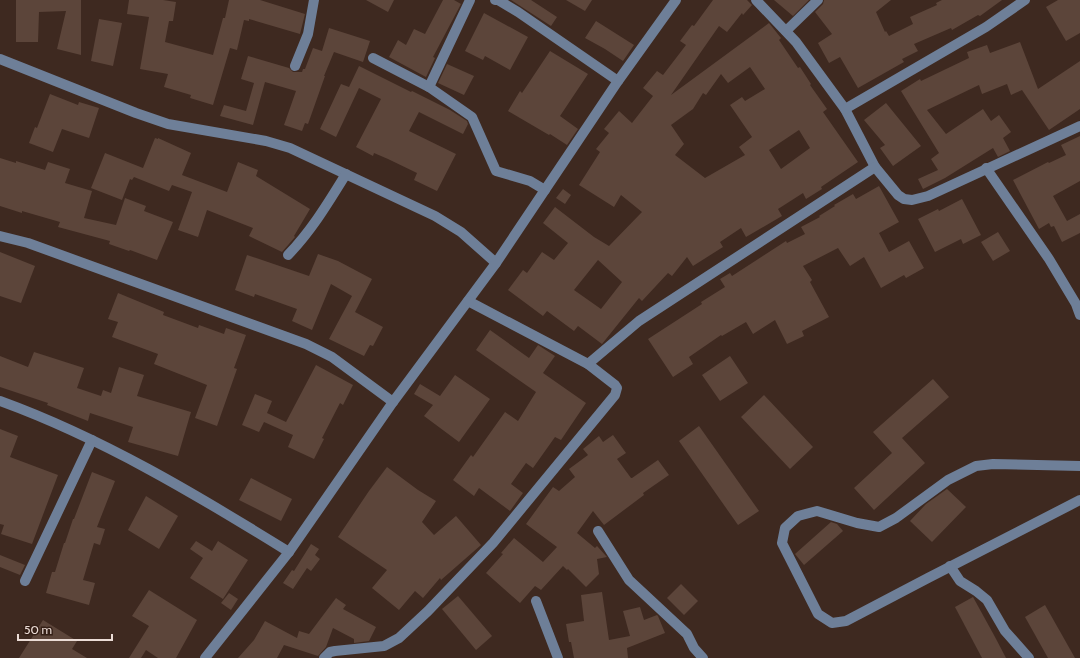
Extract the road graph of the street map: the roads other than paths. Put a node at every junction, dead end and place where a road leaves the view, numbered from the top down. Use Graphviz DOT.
graph roads {
  1 [pos="314,0"];
  2 [pos="470,0"];
  3 [pos="495,0"];
  4 [pos="498,0"];
  5 [pos="676,0"];
  6 [pos="756,0"];
  7 [pos="818,0"];
  8 [pos="1025,0"];
  9 [pos="786,31"];
  10 [pos="373,58"];
  11 [pos="0,59"];
  12 [pos="295,66"];
  13 [pos="618,81"];
  14 [pos="429,87"];
  15 [pos="845,109"];
  16 [pos="1080,126"];
  17 [pos="875,167"];
  18 [pos="986,168"];
  19 [pos="346,174"];
  20 [pos="545,190"];
  21 [pos="0,236"];
  22 [pos="288,255"];
  23 [pos="496,263"];
  24 [pos="468,301"];
  25 [pos="1078,304"];
  26 [pos="1080,315"];
  27 [pos="588,364"];
  28 [pos="0,401"];
  29 [pos="393,402"];
  30 [pos="92,440"];
  31 [pos="1080,466"];
  32 [pos="1080,500"];
  33 [pos="598,531"];
  34 [pos="289,552"];
  35 [pos="950,566"];
  36 [pos="26,581"];
  37 [pos="536,601"];
  38 [pos="205,658"];
  39 [pos="324,658"];
  40 [pos="558,658"];
  41 [pos="703,658"];
  42 [pos="1029,658"];
  1 -- 12 [label="street"];
  2 -- 14 [label="street"];
  3 -- 4 [label="street"];
  4 -- 13 [label="street"];
  5 -- 13 [label="street"];
  6 -- 9 [label="street"];
  7 -- 9 [label="street"];
  8 -- 15 [label="street"];
  9 -- 15 [label="street"];
  10 -- 14 [label="street"];
  11 -- 19 [label="street"];
  13 -- 20 [label="street"];
  14 -- 20 [label="street"];
  15 -- 17 [label="street"];
  16 -- 18 [label="street"];
  17 -- 18 [label="street"];
  17 -- 27 [label="street"];
  18 -- 25 [label="street"];
  19 -- 22 [label="street"];
  19 -- 23 [label="street"];
  20 -- 23 [label="street"];
  21 -- 29 [label="street"];
  23 -- 24 [label="street"];
  24 -- 27 [label="street"];
  24 -- 29 [label="street"];
  25 -- 26 [label="street"];
  27 -- 39 [label="street"];
  28 -- 30 [label="street"];
  29 -- 34 [label="street"];
  30 -- 34 [label="street"];
  30 -- 36 [label="street"];
  31 -- 35 [label="street"];
  32 -- 35 [label="street"];
  33 -- 41 [label="street"];
  34 -- 38 [label="street"];
  35 -- 42 [label="street"];
  37 -- 40 [label="street"];
}
